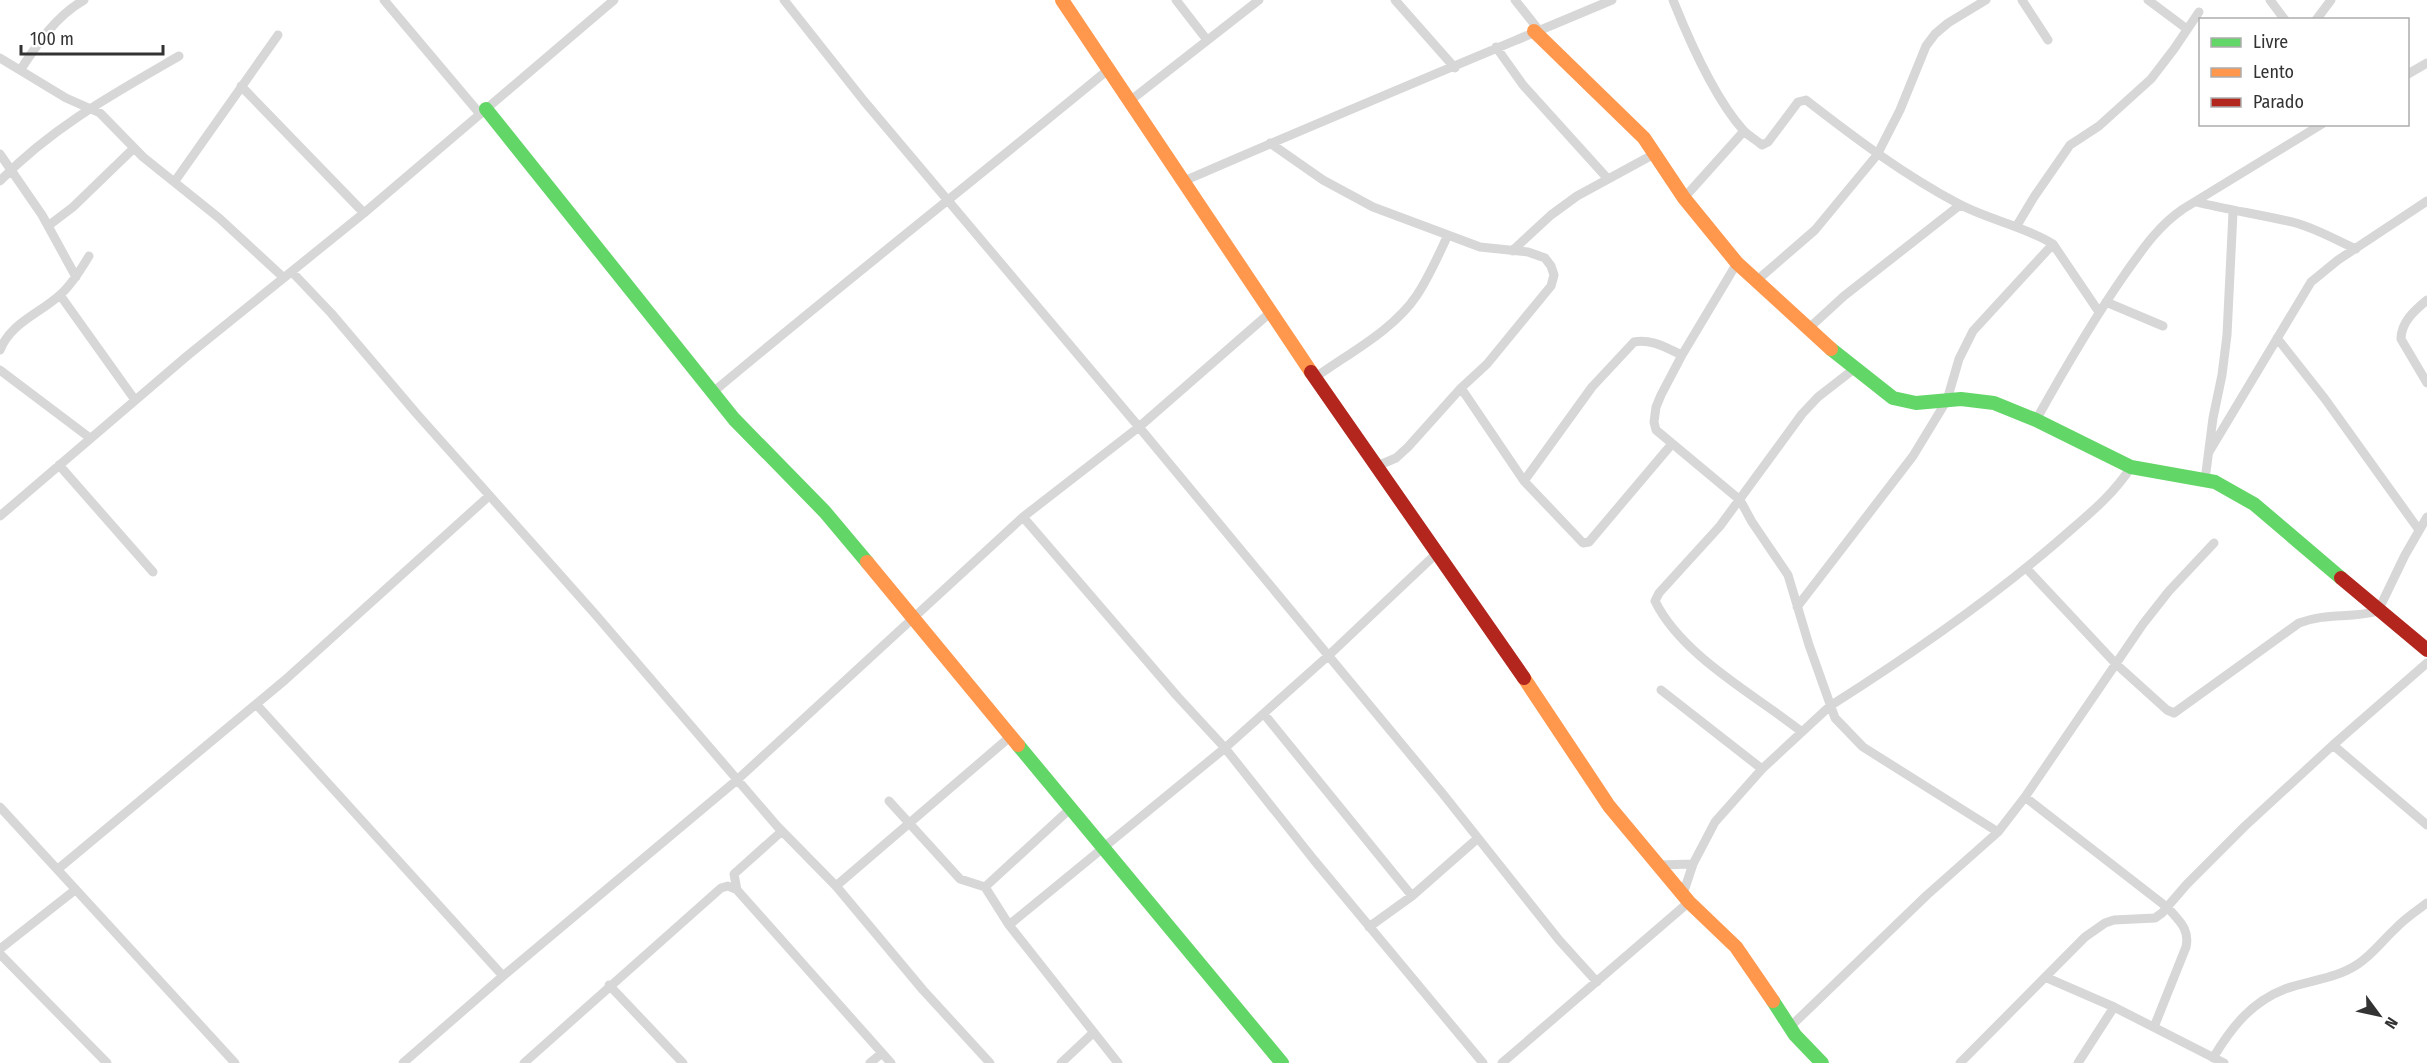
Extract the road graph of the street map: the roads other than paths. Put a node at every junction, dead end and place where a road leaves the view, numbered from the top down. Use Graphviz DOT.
graph roads {
  1 [pos="84,0"];
  2 [pos="384,0"];
  3 [pos="614,0"];
  4 [pos="784,0"];
  5 [pos="1062,0"];
  6 [pos="1176,0"];
  7 [pos="1259,0"];
  8 [pos="1395,0"];
  9 [pos="1515,0"];
  10 [pos="1612,0"];
  11 [pos="1672,0"];
  12 [pos="1986,0"];
  13 [pos="2022,0"];
  14 [pos="2148,0"];
  15 [pos="2270,0"];
  16 [pos="2331,0"];
  17 [pos="2199,12"];
  18 [pos="2284,18"];
  19 [pos="2318,18"];
  20 [pos="2187,29"];
  21 [pos="1536,30"];
  22 [pos="278,35"];
  23 [pos="1207,40"];
  24 [pos="2048,40"];
  25 [pos="1496,47"];
  26 [pos="179,56"];
  27 [pos="0,58"];
  28 [pos="2427,63"];
  29 [pos="1455,68"];
  30 [pos="21,69"];
  31 [pos="1109,69"];
  32 [pos="2409,73"];
  33 [pos="241,86"];
  34 [pos="1131,100"];
  35 [pos="90,108"];
  36 [pos="483,112"];
  37 [pos="2319,126"];
  38 [pos="1744,131"];
  39 [pos="1270,143"];
  40 [pos="134,148"];
  41 [pos="1656,153"];
  42 [pos="0,154"];
  43 [pos="1876,154"];
  44 [pos="11,169"];
  45 [pos="1608,179"];
  46 [pos="0,181"];
  47 [pos="175,181"];
  48 [pos="1184,181"];
  49 [pos="1684,198"];
  50 [pos="2427,201"];
  51 [pos="948,202"];
  52 [pos="2196,202"];
  53 [pos="1960,205"];
  54 [pos="2233,212"];
  55 [pos="364,213"];
  56 [pos="48,226"];
  57 [pos="2016,227"];
  58 [pos="1447,237"];
  59 [pos="2053,244"];
  60 [pos="2356,249"];
  61 [pos="1512,251"];
  62 [pos="89,256"];
  63 [pos="1737,263"];
  64 [pos="292,272"];
  65 [pos="76,277"];
  66 [pos="284,278"];
  67 [pos="1755,282"];
  68 [pos="60,295"];
  69 [pos="2427,300"];
  70 [pos="2106,302"];
  71 [pos="1272,311"];
  72 [pos="2099,312"];
  73 [pos="2163,326"];
  74 [pos="1808,329"];
  75 [pos="2277,338"];
  76 [pos="0,350"];
  77 [pos="1683,355"];
  78 [pos="1854,369"];
  79 [pos="0,370"];
  80 [pos="1316,377"];
  81 [pos="2427,382"];
  82 [pos="1461,388"];
  83 [pos="712,393"];
  84 [pos="135,400"];
  85 [pos="1947,400"];
  86 [pos="2036,420"];
  87 [pos="1139,427"];
  88 [pos="90,438"];
  89 [pos="1671,444"];
  90 [pos="2209,452"];
  91 [pos="59,465"];
  92 [pos="1377,466"];
  93 [pos="2131,467"];
  94 [pos="2205,480"];
  95 [pos="1524,481"];
  96 [pos="489,496"];
  97 [pos="1740,500"];
  98 [pos="0,516"];
  99 [pos="1023,517"];
  100 [pos="2427,517"];
  101 [pos="2419,530"];
  102 [pos="2214,543"];
  103 [pos="1437,553"];
  104 [pos="2026,568"];
  105 [pos="153,572"];
  106 [pos="1797,607"];
  107 [pos="2379,611"];
  108 [pos="915,618"];
  109 [pos="2427,650"];
  110 [pos="1328,656"];
  111 [pos="2427,663"];
  112 [pos="2116,664"];
  113 [pos="1661,690"];
  114 [pos="256,704"];
  115 [pos="1830,706"];
  116 [pos="1264,714"];
  117 [pos="1802,732"];
  118 [pos="1011,736"];
  119 [pos="2333,745"];
  120 [pos="1225,748"];
  121 [pos="1762,770"];
  122 [pos="737,780"];
  123 [pos="2025,797"];
  124 [pos="889,801"];
  125 [pos="0,807"];
  126 [pos="1071,808"];
  127 [pos="909,825"];
  128 [pos="2427,825"];
  129 [pos="782,831"];
  130 [pos="1998,832"];
  131 [pos="1478,838"];
  132 [pos="1104,849"];
  133 [pos="1693,864"];
  134 [pos="1658,865"];
  135 [pos="58,869"];
  136 [pos="837,886"];
  137 [pos="985,887"];
  138 [pos="75,890"];
  139 [pos="737,890"];
  140 [pos="1412,896"];
  141 [pos="1686,898"];
  142 [pos="2427,903"];
  143 [pos="2168,908"];
  144 [pos="1009,925"];
  145 [pos="1369,927"];
  146 [pos="0,952"];
  147 [pos="503,976"];
  148 [pos="2045,977"];
  149 [pos="1597,982"];
  150 [pos="609,985"];
  151 [pos="2114,1007"];
  152 [pos="1790,1027"];
  153 [pos="2154,1027"];
  154 [pos="1093,1033"];
  155 [pos="882,1053"];
  156 [pos="2213,1058"];
  157 [pos="108,1063"];
  158 [pos="235,1063"];
  159 [pos="403,1063"];
  160 [pos="524,1063"];
  161 [pos="683,1063"];
  162 [pos="870,1063"];
  163 [pos="891,1063"];
  164 [pos="990,1063"];
  165 [pos="1061,1063"];
  166 [pos="1118,1063"];
  167 [pos="1282,1063"];
  168 [pos="1483,1063"];
  169 [pos="1502,1063"];
  170 [pos="1822,1063"];
  171 [pos="1960,1063"];
  172 [pos="2078,1063"];
  173 [pos="2224,1063"];
  1 -- 30 [label="street"];
  2 -- 36 [label="street"];
  3 -- 36 [label="street"];
  4 -- 51 [label="street"];
  5 -- 31 [label="street"];
  6 -- 23 [label="street"];
  7 -- 23 [label="street"];
  8 -- 29 [label="street"];
  9 -- 21 [label="street"];
  10 -- 21 [label="street"];
  11 -- 38 [label="street"];
  12 -- 43 [label="street"];
  13 -- 24 [label="street"];
  14 -- 20 [label="street"];
  15 -- 18 [label="street"];
  16 -- 19 [label="street"];
  17 -- 20 [label="street"];
  20 -- 57 [label="street"];
  21 -- 25 [label="street"];
  21 -- 41 [label="street"];
  22 -- 33 [label="street"];
  23 -- 34 [label="street"];
  25 -- 29 [label="street"];
  25 -- 45 [label="street"];
  26 -- 35 [label="street"];
  27 -- 30 [label="street"];
  28 -- 32 [label="street"];
  29 -- 39 [label="street"];
  30 -- 35 [label="street"];
  31 -- 34 [label="street"];
  31 -- 51 [label="street"];
  33 -- 47 [label="street"];
  33 -- 55 [label="street"];
  34 -- 48 [label="street"];
  35 -- 40 [label="street"];
  35 -- 44 [label="street"];
  36 -- 55 [label="street"];
  36 -- 83 [label="street"];
  37 -- 52 [label="street"];
  38 -- 43 [label="street"];
  38 -- 49 [label="street"];
  39 -- 48 [label="street"];
  39 -- 58 [label="street"];
  40 -- 47 [label="street"];
  40 -- 56 [label="street"];
  41 -- 45 [label="street"];
  41 -- 49 [label="street"];
  42 -- 44 [label="street"];
  43 -- 53 [label="street"];
  43 -- 67 [label="street"];
  44 -- 46 [label="street"];
  44 -- 56 [label="street"];
  45 -- 61 [label="street"];
  47 -- 66 [label="street"];
  48 -- 71 [label="street"];
  49 -- 63 [label="street"];
  50 -- 60 [label="street"];
  51 -- 83 [label="street"];
  51 -- 87 [label="street"];
  52 -- 54 [label="street"];
  52 -- 70 [label="street"];
  53 -- 57 [label="street"];
  53 -- 74 [label="street"];
  54 -- 60 [label="street"];
  54 -- 90 [label="street"];
  55 -- 64 [label="street"];
  56 -- 65 [label="street"];
  57 -- 59 [label="street"];
  58 -- 61 [label="street"];
  58 -- 80 [label="street"];
  59 -- 72 [label="street"];
  59 -- 85 [label="street"];
  60 -- 75 [label="street"];
  61 -- 82 [label="street"];
  62 -- 65 [label="street"];
  63 -- 67 [label="street"];
  63 -- 77 [label="street"];
  64 -- 66 [label="street"];
  64 -- 96 [label="street"];
  65 -- 68 [label="street"];
  66 -- 84 [label="street"];
  67 -- 74 [label="street"];
  68 -- 76 [label="street"];
  68 -- 84 [label="street"];
  69 -- 81 [label="street"];
  70 -- 72 [label="street"];
  70 -- 73 [label="street"];
  71 -- 80 [label="street"];
  71 -- 87 [label="street"];
  72 -- 86 [label="street"];
  74 -- 78 [label="street"];
  75 -- 90 [label="street"];
  75 -- 101 [label="street"];
  77 -- 89 [label="street"];
  77 -- 95 [label="street"];
  78 -- 85 [label="street"];
  78 -- 97 [label="street"];
  79 -- 88 [label="street"];
  80 -- 92 [label="street"];
  82 -- 92 [label="street"];
  82 -- 95 [label="street"];
  83 -- 108 [label="street"];
  84 -- 88 [label="street"];
  85 -- 86 [label="street"];
  85 -- 106 [label="street"];
  86 -- 93 [label="street"];
  87 -- 99 [label="street"];
  87 -- 110 [label="street"];
  88 -- 91 [label="street"];
  89 -- 95 [label="street"];
  89 -- 97 [label="street"];
  90 -- 94 [label="street"];
  91 -- 98 [label="street"];
  91 -- 105 [label="street"];
  92 -- 103 [label="street"];
  93 -- 94 [label="street"];
  93 -- 104 [label="street"];
  94 -- 107 [label="street"];
  96 -- 114 [label="street"];
  96 -- 122 [label="street"];
  97 -- 106 [label="street"];
  97 -- 117 [label="street"];
  99 -- 108 [label="street"];
  99 -- 120 [label="street"];
  100 -- 101 [label="street"];
  101 -- 107 [label="street"];
  102 -- 112 [label="street"];
  103 -- 110 [label="street"];
  103 -- 134 [label="street"];
  104 -- 112 [label="street"];
  104 -- 115 [label="street"];
  106 -- 115 [label="street"];
  107 -- 109 [label="street"];
  107 -- 112 [label="street"];
  108 -- 118 [label="street"];
  108 -- 122 [label="street"];
  110 -- 116 [label="street"];
  110 -- 131 [label="street"];
  111 -- 119 [label="street"];
  112 -- 123 [label="street"];
  113 -- 121 [label="street"];
  114 -- 135 [label="street"];
  114 -- 147 [label="street"];
  115 -- 117 [label="street"];
  115 -- 130 [label="street"];
  116 -- 120 [label="street"];
  116 -- 140 [label="street"];
  117 -- 121 [label="street"];
  118 -- 126 [label="street"];
  118 -- 127 [label="street"];
  119 -- 128 [label="street"];
  119 -- 143 [label="street"];
  120 -- 132 [label="street"];
  120 -- 145 [label="street"];
  121 -- 133 [label="street"];
  122 -- 129 [label="street"];
  122 -- 147 [label="street"];
  123 -- 130 [label="street"];
  123 -- 143 [label="street"];
  124 -- 127 [label="street"];
  125 -- 135 [label="street"];
  126 -- 132 [label="street"];
  126 -- 137 [label="street"];
  127 -- 136 [label="street"];
  127 -- 137 [label="street"];
  129 -- 136 [label="street"];
  129 -- 139 [label="street"];
  130 -- 152 [label="street"];
  131 -- 140 [label="street"];
  131 -- 149 [label="street"];
  132 -- 144 [label="street"];
  132 -- 167 [label="street"];
  133 -- 134 [label="street"];
  133 -- 141 [label="street"];
  134 -- 141 [label="street"];
  135 -- 138 [label="street"];
  136 -- 164 [label="street"];
  137 -- 144 [label="street"];
  138 -- 146 [label="street"];
  138 -- 158 [label="street"];
  139 -- 150 [label="street"];
  139 -- 155 [label="street"];
  140 -- 145 [label="street"];
  141 -- 149 [label="street"];
  141 -- 152 [label="street"];
  142 -- 156 [label="street"];
  143 -- 148 [label="street"];
  143 -- 153 [label="street"];
  144 -- 154 [label="street"];
  145 -- 168 [label="street"];
  146 -- 157 [label="street"];
  147 -- 159 [label="street"];
  148 -- 151 [label="street"];
  148 -- 171 [label="street"];
  149 -- 169 [label="street"];
  150 -- 160 [label="street"];
  150 -- 161 [label="street"];
  151 -- 153 [label="street"];
  151 -- 172 [label="street"];
  152 -- 170 [label="street"];
  153 -- 156 [label="street"];
  154 -- 165 [label="street"];
  154 -- 166 [label="street"];
  155 -- 162 [label="street"];
  155 -- 163 [label="street"];
  156 -- 173 [label="street"];
}
